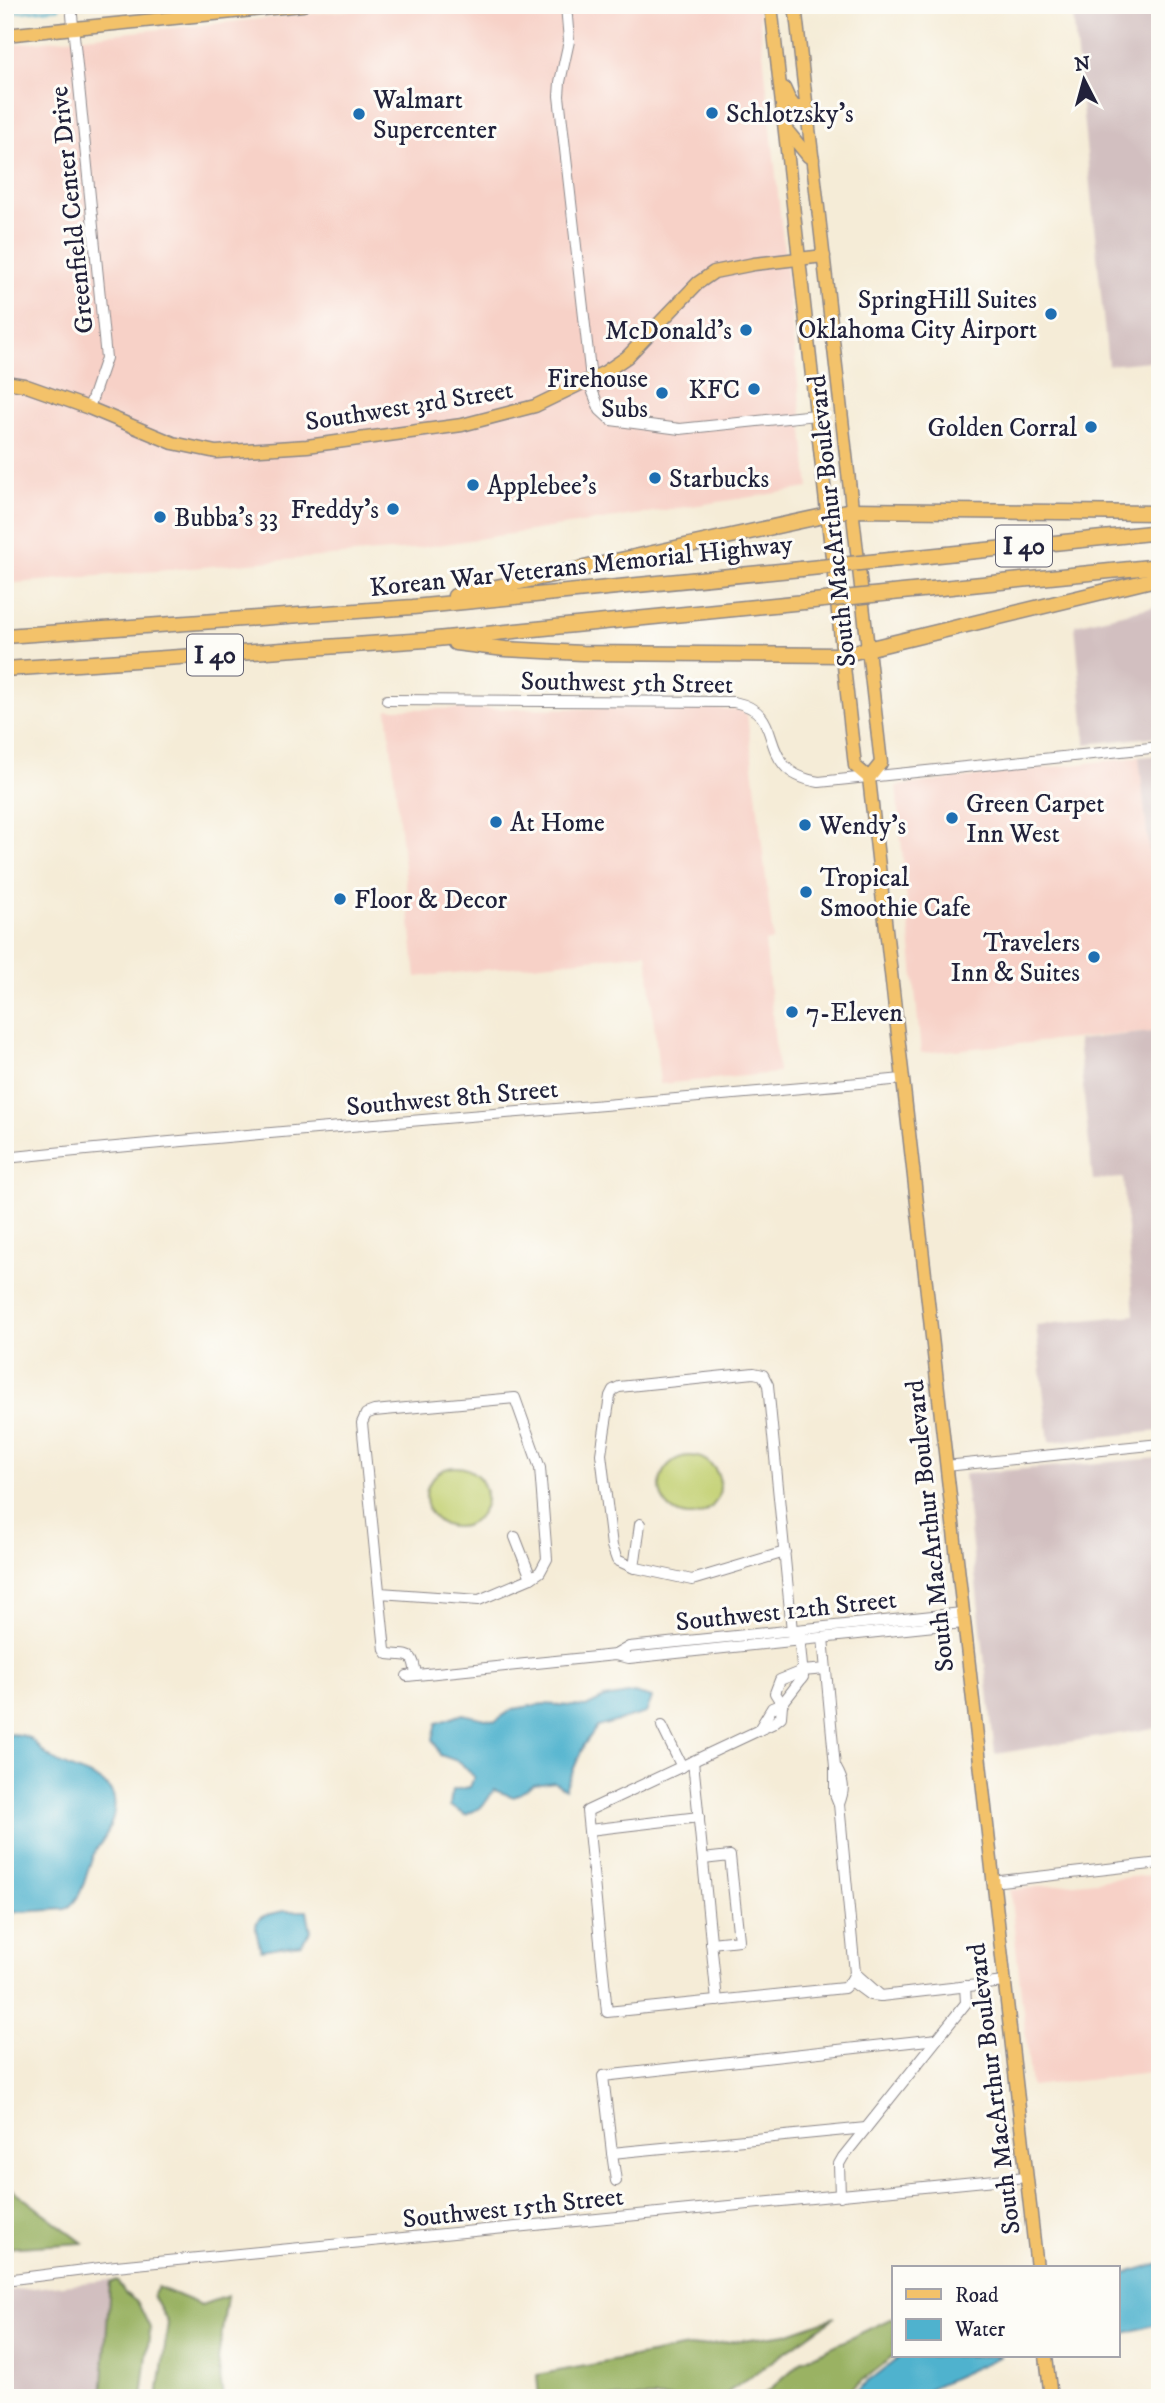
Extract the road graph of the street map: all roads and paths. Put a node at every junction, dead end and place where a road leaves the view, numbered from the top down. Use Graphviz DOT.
graph roads {
  1 [pos="71,5"];
  2 [pos="303,5"];
  3 [pos="566,5"];
  4 [pos="771,5"];
  5 [pos="795,5"];
  6 [pos="74,28"];
  7 [pos="5,35"];
  8 [pos="778,71"];
  9 [pos="807,107"];
  10 [pos="785,128"];
  11 [pos="813,159"];
  12 [pos="824,256"];
  13 [pos="799,259"];
  14 [pos="590,379"];
  15 [pos="5,382"];
  16 [pos="89,408"];
  17 [pos="816,415"];
  18 [pos="851,510"];
  19 [pos="1160,513"];
  20 [pos="827,515"];
  21 [pos="1160,532"];
  22 [pos="1160,566"];
  23 [pos="1160,578"];
  24 [pos="413,607"];
  25 [pos="5,636"];
  26 [pos="426,640"];
  27 [pos="867,649"];
  28 [pos="842,655"];
  29 [pos="5,669"];
  30 [pos="387,700"];
  31 [pos="1160,747"];
  32 [pos="869,778"];
  33 [pos="902,1079"];
  34 [pos="5,1158"];
  35 [pos="1160,1444"];
  36 [pos="946,1466"];
  37 [pos="640,1524"];
  38 [pos="515,1537"];
  39 [pos="785,1552"];
  40 [pos="634,1568"];
  41 [pos="531,1578"];
  42 [pos="380,1593"];
  43 [pos="963,1618"];
  44 [pos="796,1636"];
  45 [pos="823,1638"];
  46 [pos="826,1669"];
  47 [pos="802,1671"];
  48 [pos="782,1704"];
  49 [pos="662,1726"];
  50 [pos="693,1761"];
  51 [pos="681,1767"];
  52 [pos="699,1816"];
  53 [pos="589,1829"];
  54 [pos="703,1859"];
  55 [pos="1160,1863"];
  56 [pos="992,1882"];
  57 [pos="711,1943"];
  58 [pos="853,1977"];
  59 [pos="1003,1982"];
  60 [pos="965,1986"];
  61 [pos="717,2001"];
  62 [pos="937,2039"];
  63 [pos="866,2128"];
  64 [pos="612,2153"];
  65 [pos="1026,2178"];
  66 [pos="615,2181"];
  67 [pos="840,2196"];
  68 [pos="1037,2263"];
  69 [pos="5,2280"];
  70 [pos="1046,2358"];
  71 [pos="1051,2398"];
  1 -- 6 [label="street, Greenfield Center Drive"];
  2 -- 6 [label="main road"];
  3 -- 14 [label="street"];
  4 -- 8 [label="main road, South MacArthur Boulevard"];
  5 -- 9 [label="main road, South MacArthur Boulevard"];
  6 -- 7 [label="main road"];
  6 -- 16 [label="street, Greenfield Center Drive"];
  8 -- 9 [label="main road"];
  8 -- 10 [label="main road, South MacArthur Boulevard"];
  9 -- 11 [label="main road, South MacArthur Boulevard"];
  10 -- 11 [label="main road"];
  10 -- 13 [label="main road, South MacArthur Boulevard"];
  11 -- 12 [label="main road, South MacArthur Boulevard"];
  12 -- 13 [label="main road, Southwest 3rd Street"];
  12 -- 18 [label="main road, South MacArthur Boulevard"];
  13 -- 14 [label="main road, Southwest 3rd Street"];
  13 -- 17 [label="main road, South MacArthur Boulevard"];
  14 -- 16 [label="main road, Southwest 3rd Street"];
  14 -- 17 [label="street"];
  15 -- 16 [label="main road, Southwest 3rd Street"];
  17 -- 20 [label="main road, South MacArthur Boulevard"];
  18 -- 19 [label="highway"];
  18 -- 20 [label="highway"];
  18 -- 27 [label="main road, South MacArthur Boulevard"];
  20 -- 24 [label="highway"];
  20 -- 28 [label="main road, South MacArthur Boulevard"];
  21 -- 24 [label="highway, Korean War Veterans Memorial Highway / I 40, bridge"];
  22 -- 26 [label="highway, I 40, bridge"];
  23 -- 27 [label="highway"];
  24 -- 25 [label="highway, Korean War Veterans Memorial Highway / I 40"];
  26 -- 28 [label="highway"];
  26 -- 29 [label="highway, I 40"];
  27 -- 28 [label="highway"];
  27 -- 32 [label="main road, South MacArthur Boulevard"];
  28 -- 32 [label="main road, South MacArthur Boulevard"];
  30 -- 32 [label="street, Southwest 5th Street"];
  31 -- 32 [label="street, Southwest 5th Street"];
  32 -- 33 [label="main road, South MacArthur Boulevard"];
  33 -- 34 [label="street, Southwest 8th Street"];
  33 -- 36 [label="main road, South MacArthur Boulevard"];
  35 -- 36 [label="street"];
  36 -- 43 [label="main road, South MacArthur Boulevard"];
  37 -- 40 [label="street"];
  38 -- 41 [label="street"];
  39 -- 40 [label="street"];
  39 -- 40 [label="street"];
  39 -- 44 [label="street"];
  41 -- 42 [label="street"];
  41 -- 42 [label="street"];
  42 -- 44 [label="street, Southwest 12th Street"];
  43 -- 44 [label="street, Southwest 12th Street"];
  43 -- 45 [label="street, Southwest 12th Street"];
  43 -- 56 [label="main road, South MacArthur Boulevard"];
  44 -- 45 [label="street, Southwest 12th Street"];
  44 -- 47 [label="street"];
  45 -- 46 [label="street"];
  46 -- 47 [label="street"];
  46 -- 58 [label="street"];
  47 -- 48 [label="street"];
  47 -- 48 [label="street"];
  48 -- 50 [label="street"];
  49 -- 51 [label="street"];
  50 -- 51 [label="street"];
  50 -- 52 [label="street"];
  51 -- 53 [label="street"];
  52 -- 53 [label="street"];
  52 -- 54 [label="street"];
  53 -- 61 [label="street"];
  54 -- 57 [label="street"];
  54 -- 57 [label="street"];
  55 -- 56 [label="street"];
  56 -- 59 [label="main road, South MacArthur Boulevard"];
  57 -- 61 [label="street"];
  58 -- 60 [label="street"];
  58 -- 61 [label="street"];
  59 -- 60 [label="street"];
  59 -- 65 [label="main road, South MacArthur Boulevard"];
  60 -- 62 [label="street"];
  62 -- 63 [label="street"];
  62 -- 64 [label="street"];
  63 -- 64 [label="street"];
  63 -- 67 [label="street"];
  64 -- 66 [label="street"];
  65 -- 67 [label="street, Southwest 15th Street"];
  65 -- 68 [label="main road, South MacArthur Boulevard"];
  67 -- 69 [label="street, Southwest 15th Street"];
  70 -- 71 [label="main road"];
}
